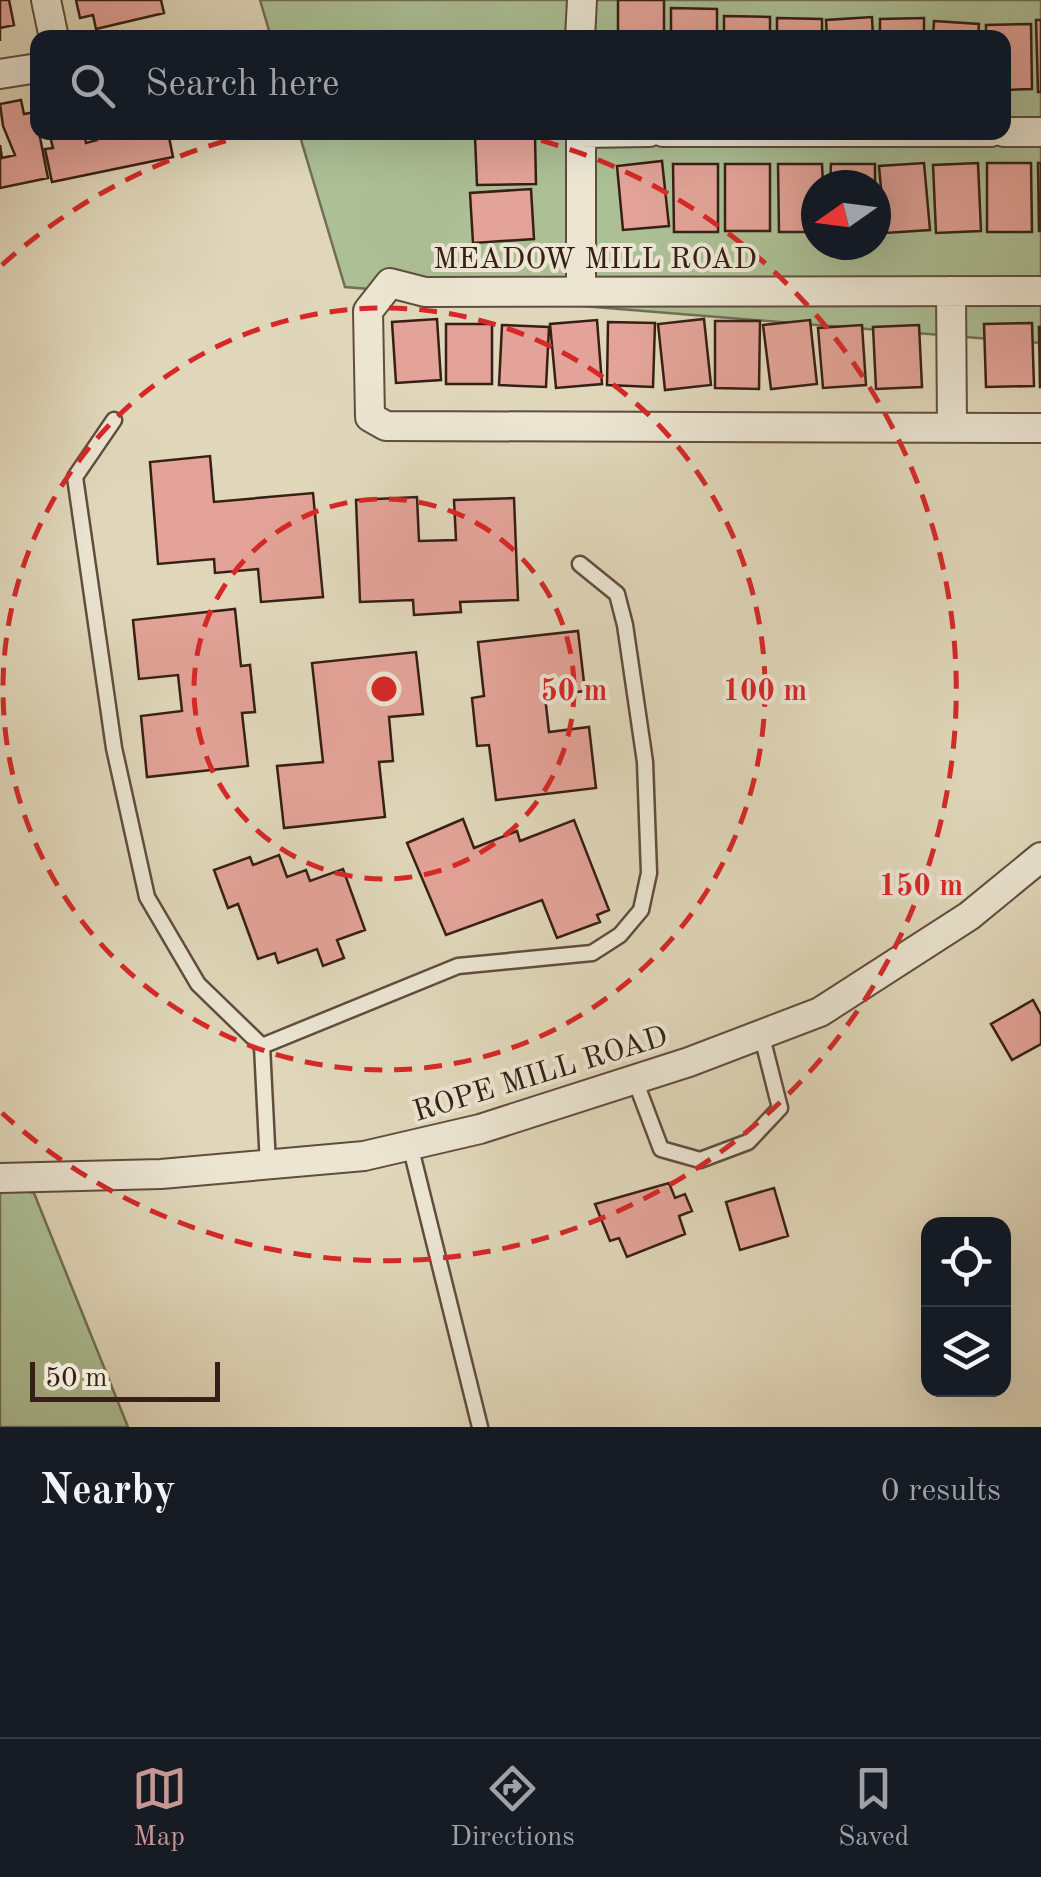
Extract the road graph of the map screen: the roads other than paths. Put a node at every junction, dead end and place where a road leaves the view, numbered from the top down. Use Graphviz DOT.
graph roads {
  1 [pos="46,0"];
  2 [pos="582,0"];
  3 [pos="52,30"];
  4 [pos="580,30"];
  5 [pos="30,69"];
  6 [pos="0,74"];
  7 [pos="1011,132"];
  8 [pos="1041,132"];
  9 [pos="580,140"];
  10 [pos="581,288"];
  11 [pos="952,291"];
  12 [pos="1041,291"];
  13 [pos="114,420"];
  14 [pos="952,428"];
  15 [pos="1041,428"];
  16 [pos="580,564"];
  17 [pos="1041,858"];
  18 [pos="762,1037"];
  19 [pos="262,1046"];
  20 [pos="635,1080"];
  21 [pos="410,1146"];
  22 [pos="268,1164"];
  23 [pos="0,1178"];
  24 [pos="480,1427"];
  1 -- 3 [label="street"];
  2 -- 4 [label="street"];
  5 -- 6 [label="street"];
  7 -- 8 [label="street"];
  9 -- 10 [label="street"];
  10 -- 11 [label="street, MEADOW MILL ROAD"];
  10 -- 14 [label="street, MEADOW MILL ROAD"];
  11 -- 12 [label="street, MEADOW MILL ROAD"];
  11 -- 14 [label="street"];
  13 -- 19 [label="lane"];
  14 -- 15 [label="street"];
  16 -- 19 [label="lane"];
  17 -- 18 [label="street, ROPE MILL ROAD"];
  18 -- 20 [label="street, ROPE MILL ROAD"];
  18 -- 20 [label="lane"];
  19 -- 22 [label="lane"];
  20 -- 21 [label="street, ROPE MILL ROAD"];
  21 -- 22 [label="street, ROPE MILL ROAD"];
  21 -- 24 [label="lane"];
  22 -- 23 [label="street, ROPE MILL ROAD"];
}
